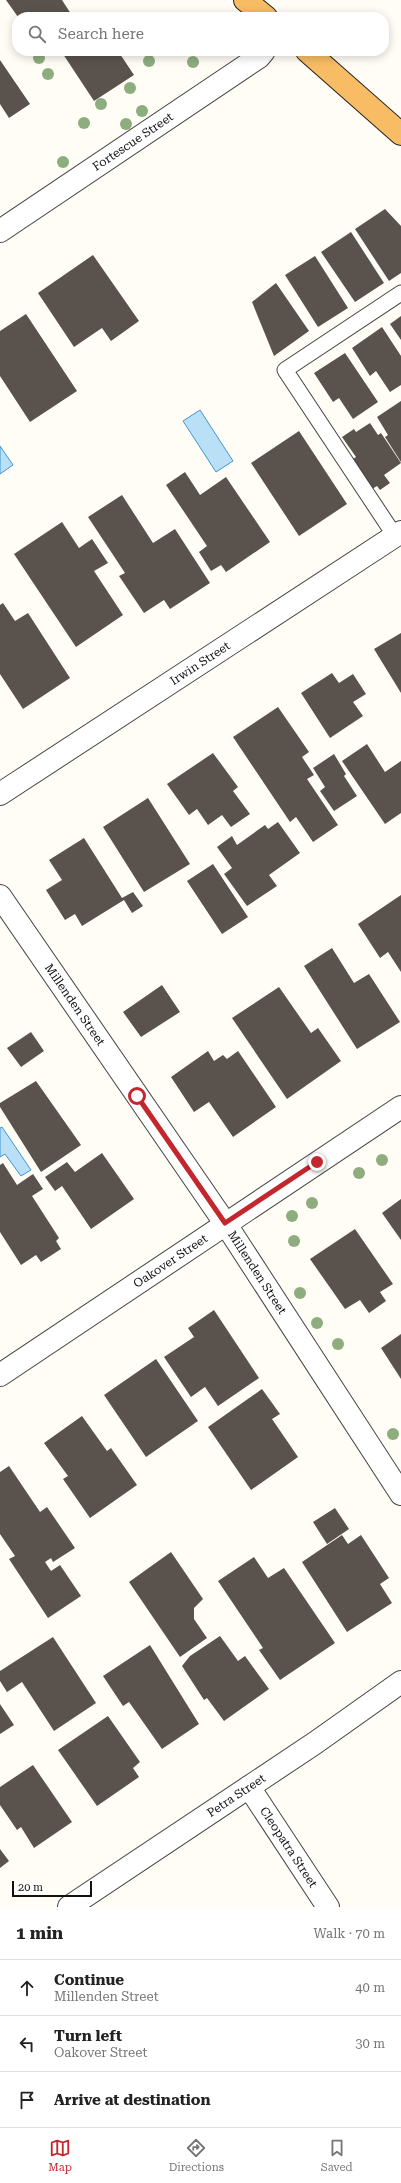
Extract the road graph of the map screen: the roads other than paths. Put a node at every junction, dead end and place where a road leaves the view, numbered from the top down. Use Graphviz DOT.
graph roads {
  1 [pos="245,0"];
  2 [pos="260,12"];
  3 [pos="260,56"];
  4 [pos="312,56"];
  5 [pos="401,134"];
  6 [pos="0,231"];
  7 [pos="401,293"];
  8 [pos="398,534"];
  9 [pos="0,794"];
  10 [pos="0,896"];
  11 [pos="401,1107"];
  12 [pos="225,1223"];
  13 [pos="0,1375"];
  14 [pos="401,1494"];
  15 [pos="401,1682"];
  16 [pos="249,1787"];
  17 [pos="69,1907"];
  18 [pos="328,1907"];
  1 -- 2 [label="highway"];
  3 -- 6 [label="street, Fortescue Street"];
  4 -- 5 [label="highway"];
  7 -- 8 [label="lane"];
  8 -- 9 [label="street, Irwin Street"];
  10 -- 12 [label="street, Millenden Street"];
  11 -- 12 [label="street, Oakover Street"];
  12 -- 13 [label="street, Oakover Street"];
  12 -- 14 [label="street, Millenden Street"];
  15 -- 16 [label="street, Petra Street"];
  16 -- 17 [label="street, Petra Street"];
  16 -- 18 [label="street, Cleopatra Street"];
}
